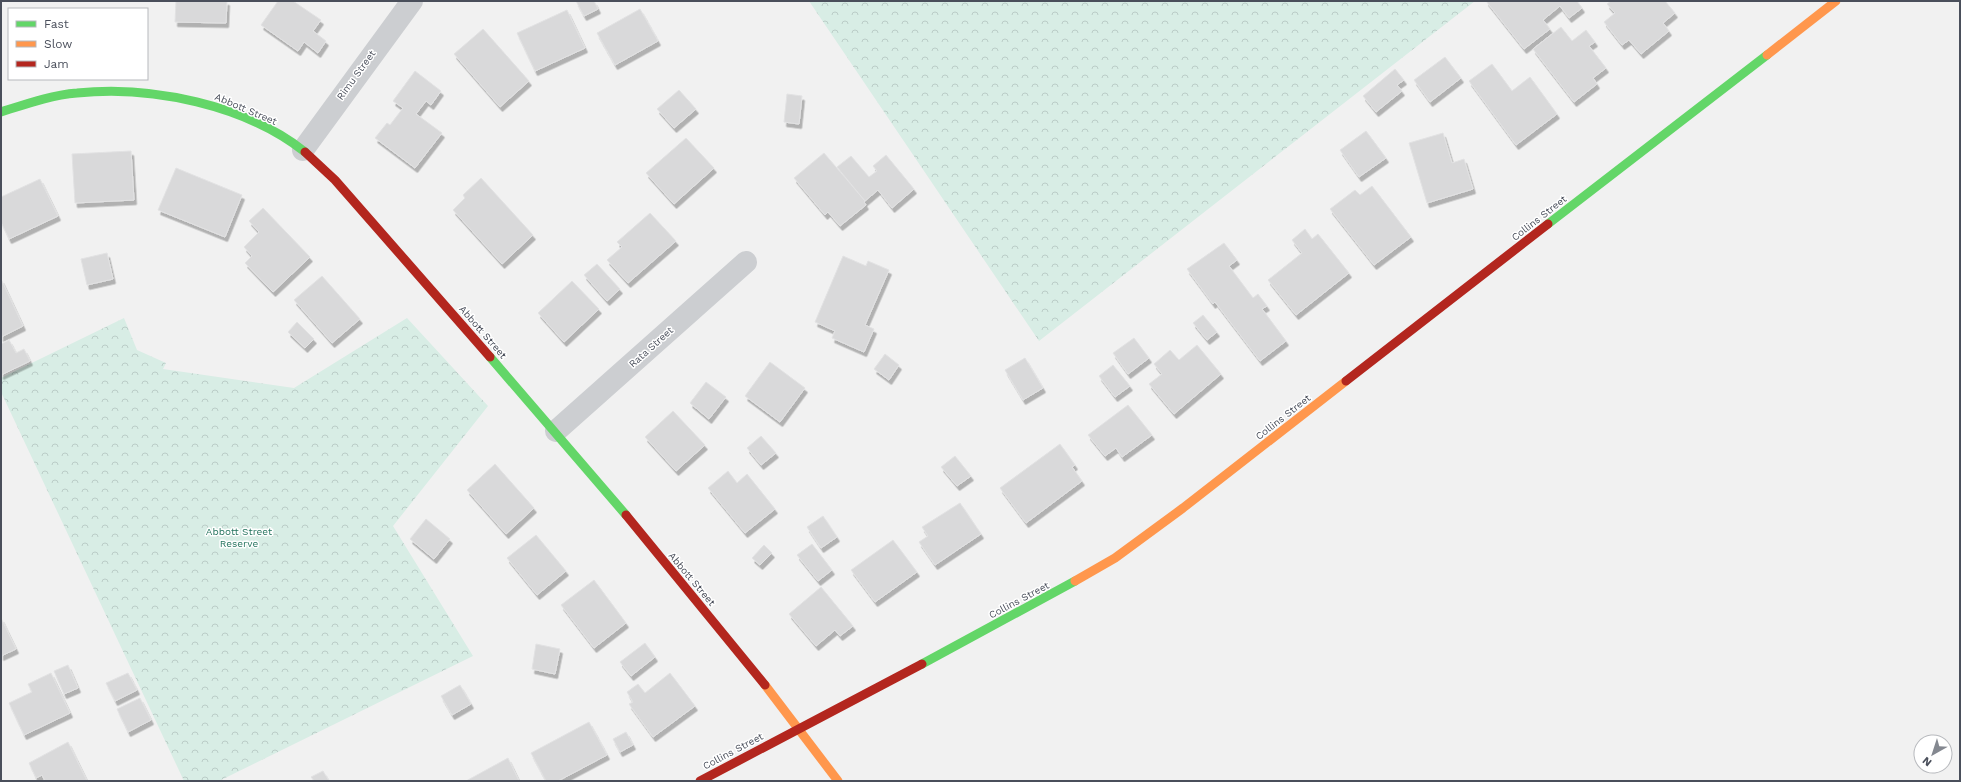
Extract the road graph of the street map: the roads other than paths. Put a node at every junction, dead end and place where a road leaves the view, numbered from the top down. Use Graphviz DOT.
graph roads {
  1 [pos="412,1"];
  2 [pos="1836,1"];
  3 [pos="1,112"];
  4 [pos="303,150"];
  5 [pos="746,262"];
  6 [pos="556,431"];
  7 [pos="799,729"];
  8 [pos="700,781"];
  9 [pos="838,781"];
  1 -- 4 [label="street, Rimu Street"];
  2 -- 7 [label="street, Collins Street"];
  3 -- 4 [label="street, Abbott Street"];
  4 -- 6 [label="street, Abbott Street"];
  5 -- 6 [label="street, Rata Street"];
  6 -- 7 [label="street, Abbott Street"];
  7 -- 8 [label="street, Collins Street"];
  7 -- 9 [label="street, Abbott Street"];
}
